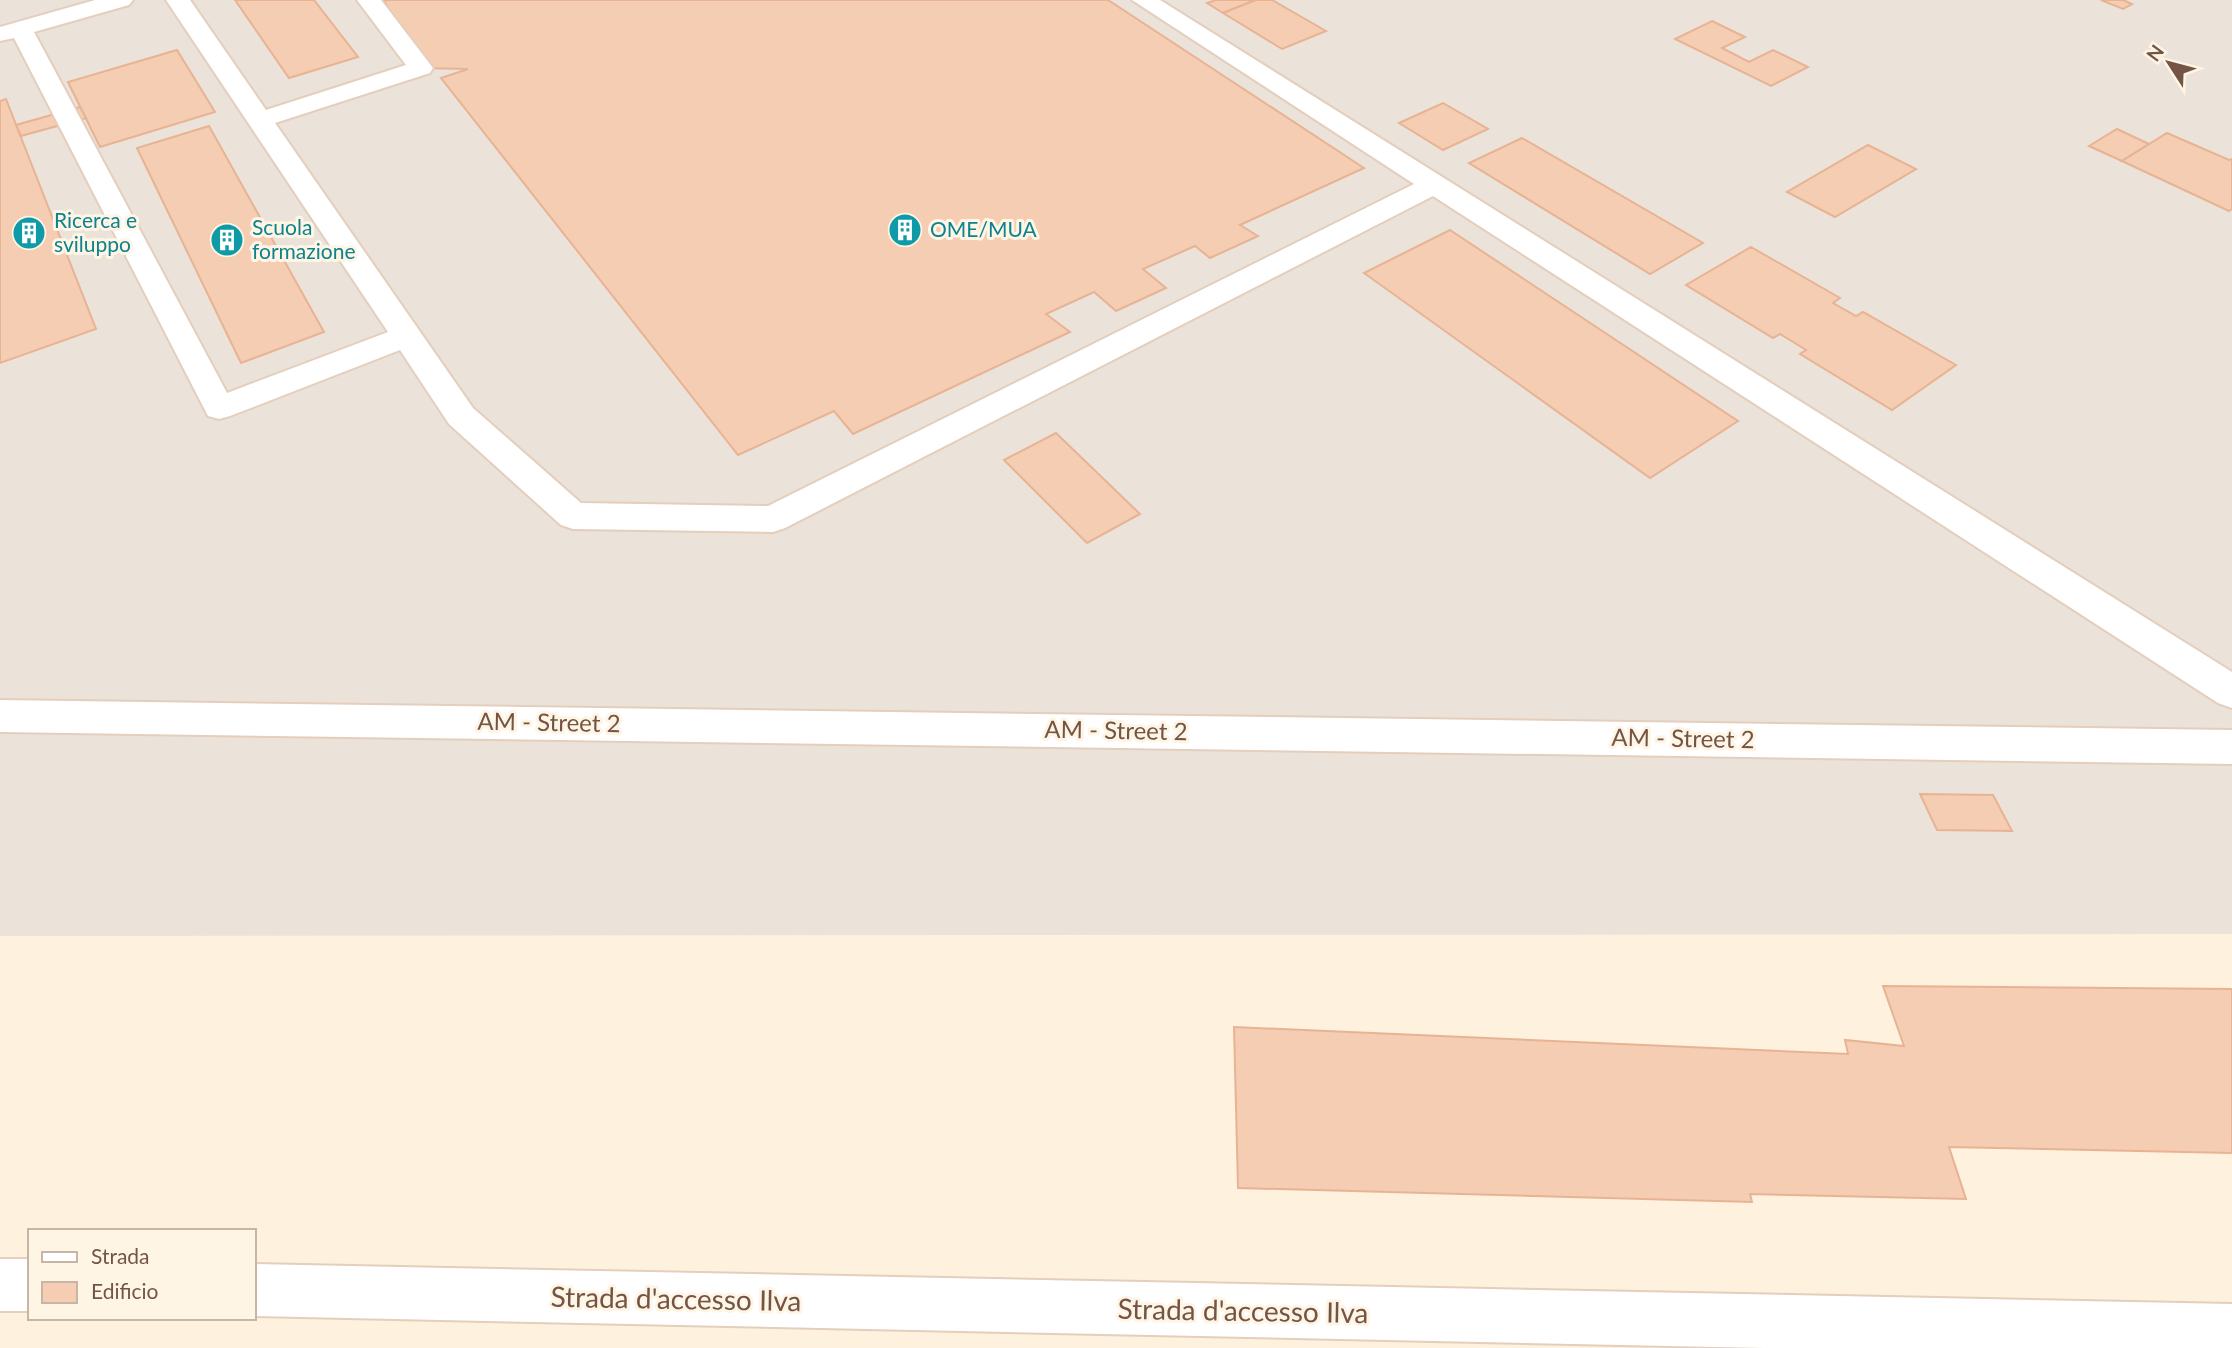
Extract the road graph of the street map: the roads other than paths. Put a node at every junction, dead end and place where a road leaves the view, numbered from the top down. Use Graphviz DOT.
graph roads {
  1 [pos="121,0"];
  2 [pos="178,0"];
  3 [pos="369,0"];
  4 [pos="1144,0"];
  5 [pos="10,32"];
  6 [pos="260,120"];
  7 [pos="1434,185"];
  8 [pos="407,336"];
  9 [pos="2232,692"];
  10 [pos="0,716"];
  11 [pos="2232,747"];
  12 [pos="0,1284"];
  13 [pos="28,1285"];
  14 [pos="256,1290"];
  15 [pos="2232,1331"];
  1 -- 5 [label="street"];
  2 -- 6 [label="street"];
  3 -- 6 [label="street"];
  4 -- 7 [label="street"];
  5 -- 8 [label="street"];
  6 -- 8 [label="street"];
  7 -- 8 [label="street"];
  7 -- 9 [label="street"];
  10 -- 11 [label="street, AM - Street 2"];
  12 -- 13 [label="street"];
  14 -- 15 [label="street, Strada d'accesso Ilva"];
}
